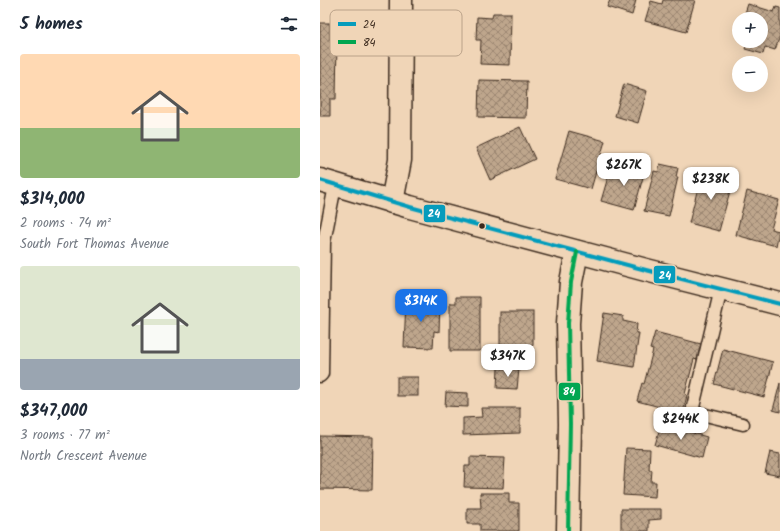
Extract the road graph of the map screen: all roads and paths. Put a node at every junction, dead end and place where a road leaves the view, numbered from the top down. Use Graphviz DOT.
graph roads {
  1 [pos="401,0"];
  2 [pos="401,10"];
  3 [pos="401,56"];
  4 [pos="328,183"];
  5 [pos="392,202"];
  6 [pos="577,252"];
  7 [pos="721,289"];
  8 [pos="780,304"];
  9 [pos="320,376"];
  10 [pos="743,424"];
  11 [pos="568,531"];
  1 -- 2 [label="main road"];
  3 -- 5 [label="main road"];
  4 -- 5 [label="main road"];
  4 -- 9 [label="lane"];
  5 -- 6 [label="main road"];
  6 -- 7 [label="main road"];
  6 -- 11 [label="main road"];
  7 -- 8 [label="main road"];
  7 -- 10 [label="lane"];
}
